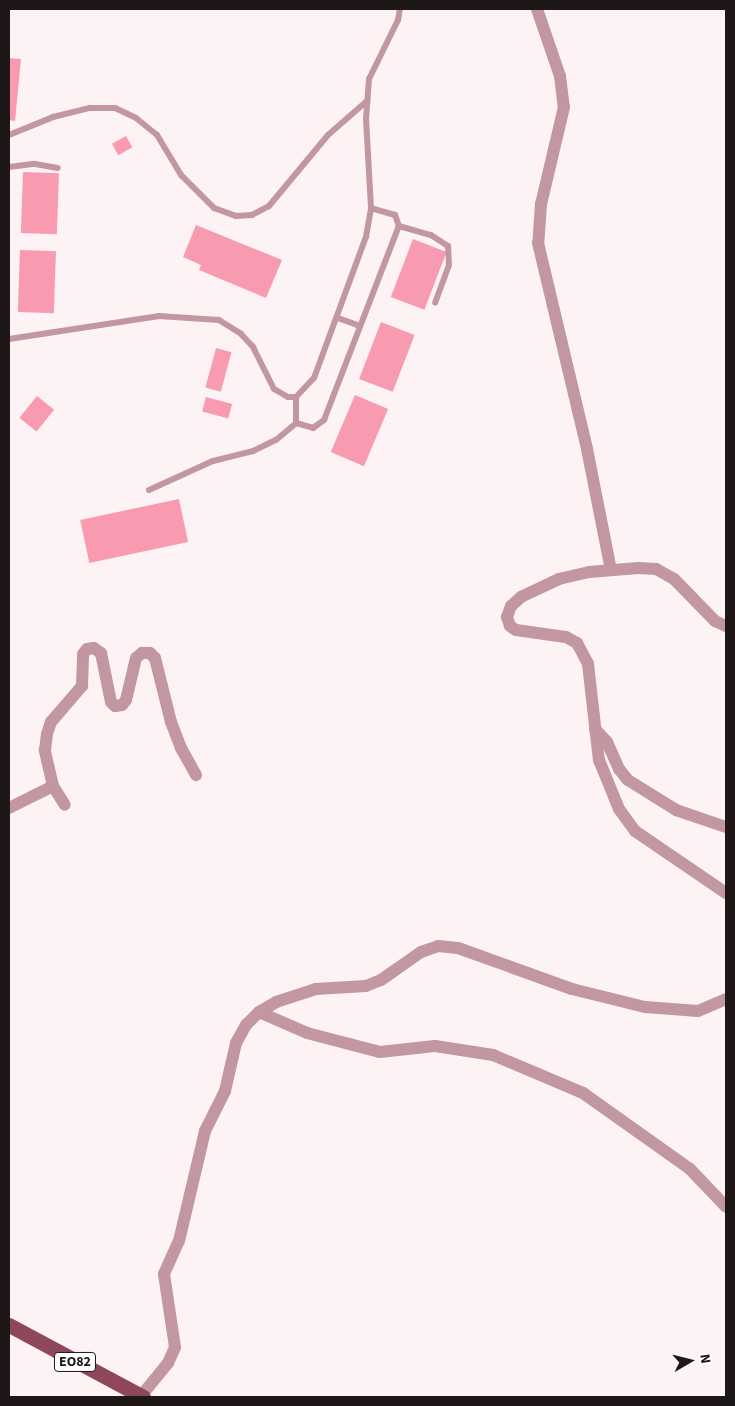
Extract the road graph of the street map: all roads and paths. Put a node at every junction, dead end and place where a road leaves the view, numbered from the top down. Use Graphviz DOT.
graph roads {
  1 [pos="400,9"];
  2 [pos="536,9"];
  3 [pos="367,101"];
  4 [pos="9,135"];
  5 [pos="9,167"];
  6 [pos="58,168"];
  7 [pos="370,208"];
  8 [pos="399,226"];
  9 [pos="435,303"];
  10 [pos="338,318"];
  11 [pos="360,326"];
  12 [pos="9,341"];
  13 [pos="296,397"];
  14 [pos="296,423"];
  15 [pos="149,490"];
  16 [pos="611,570"];
  17 [pos="726,626"];
  18 [pos="595,729"];
  19 [pos="196,775"];
  20 [pos="53,786"];
  21 [pos="65,805"];
  22 [pos="9,808"];
  23 [pos="726,827"];
  24 [pos="726,893"];
  25 [pos="726,999"];
  26 [pos="259,1012"];
  27 [pos="726,1207"];
  28 [pos="9,1325"];
  29 [pos="142,1397"];
  1 -- 3 [label="lane"];
  2 -- 16 [label="street"];
  3 -- 4 [label="lane"];
  3 -- 7 [label="lane"];
  5 -- 6 [label="lane"];
  7 -- 8 [label="lane"];
  7 -- 10 [label="lane"];
  8 -- 9 [label="lane"];
  8 -- 11 [label="lane"];
  10 -- 11 [label="lane"];
  10 -- 13 [label="lane"];
  11 -- 14 [label="lane"];
  12 -- 13 [label="lane"];
  13 -- 14 [label="lane"];
  14 -- 15 [label="lane"];
  16 -- 17 [label="street"];
  16 -- 18 [label="street"];
  18 -- 23 [label="street"];
  18 -- 24 [label="street"];
  19 -- 20 [label="street"];
  20 -- 21 [label="street"];
  20 -- 22 [label="street"];
  25 -- 26 [label="street"];
  26 -- 27 [label="street"];
  26 -- 29 [label="street"];
  28 -- 29 [label="main road, ΕΟ82"];
}
